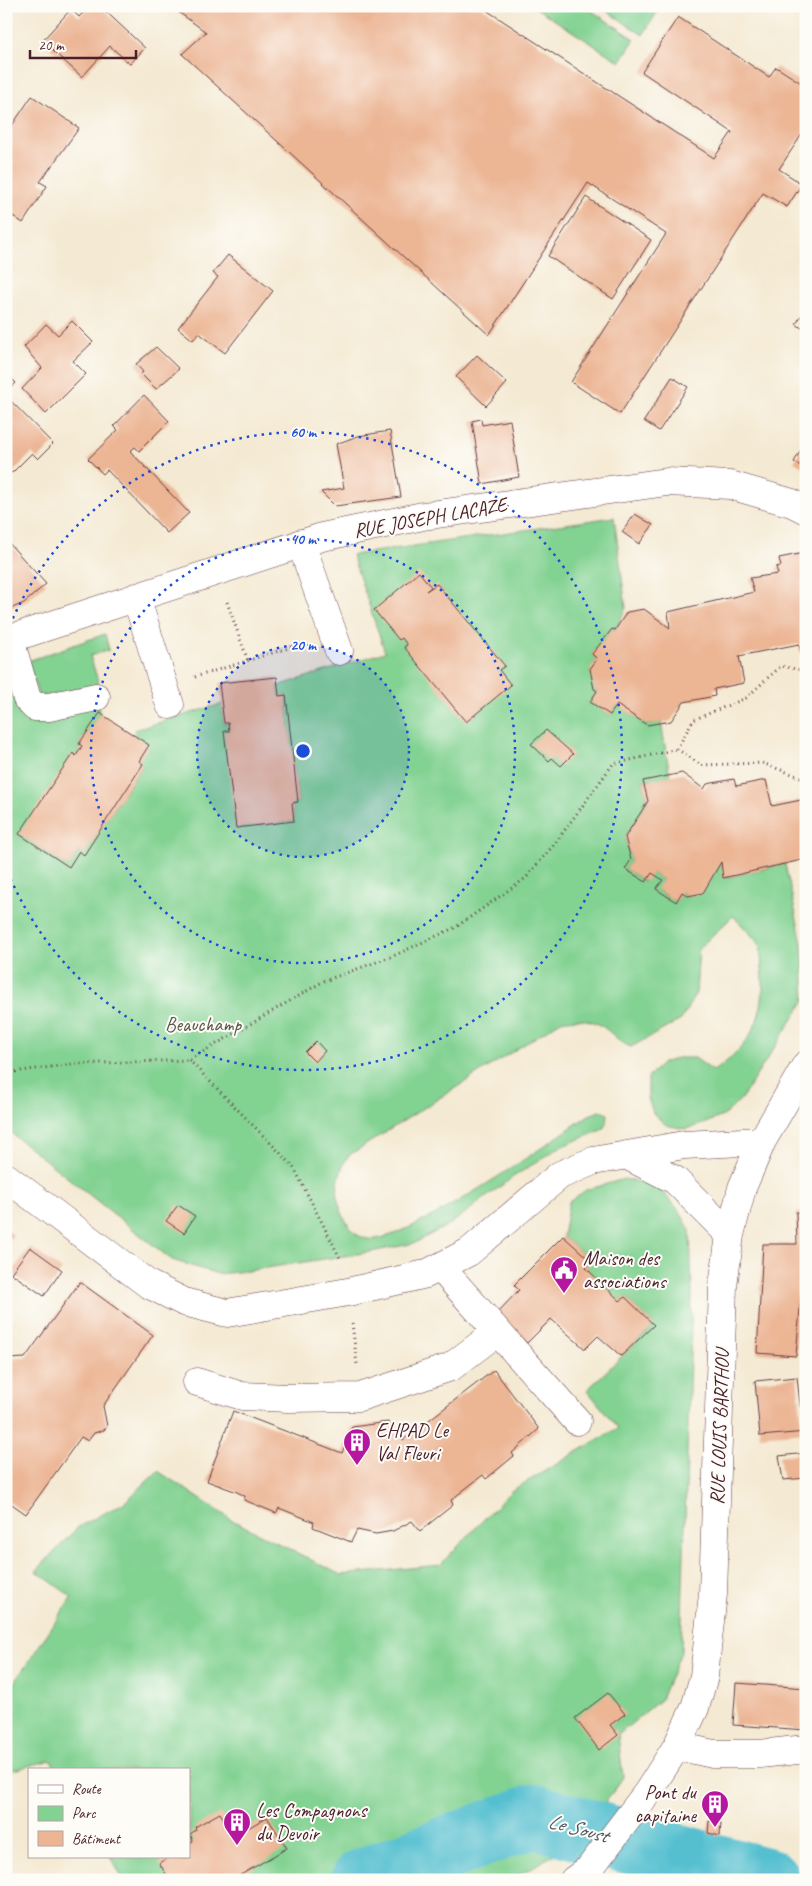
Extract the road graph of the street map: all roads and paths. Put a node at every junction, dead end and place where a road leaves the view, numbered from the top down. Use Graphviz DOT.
graph roads {
  1 [pos="806,510"];
  2 [pos="302,543"];
  3 [pos="215,570"];
  4 [pos="136,597"];
  5 [pos="8,639"];
  6 [pos="336,642"];
  7 [pos="248,660"];
  8 [pos="806,671"];
  9 [pos="167,696"];
  10 [pos="96,697"];
  11 [pos="677,749"];
  12 [pos="806,776"];
  13 [pos="189,1060"];
  14 [pos="806,1065"];
  15 [pos="6,1073"];
  16 [pos="762,1141"];
  17 [pos="626,1155"];
  18 [pos="6,1177"];
  19 [pos="730,1235"];
  20 [pos="440,1267"];
  21 [pos="348,1292"];
  22 [pos="497,1332"];
  23 [pos="197,1382"];
  24 [pos="360,1397"];
  25 [pos="578,1422"];
  26 [pos="677,1746"];
  27 [pos="806,1749"];
  28 [pos="581,1874"];
  1 -- 2 [label="street, RUE JOSEPH LACAZE"];
  2 -- 3 [label="street, RUE JOSEPH LACAZE"];
  2 -- 6 [label="street"];
  3 -- 4 [label="street, RUE JOSEPH LACAZE"];
  3 -- 7 [label="path"];
  4 -- 5 [label="street, RUE JOSEPH LACAZE"];
  4 -- 9 [label="street"];
  5 -- 10 [label="street"];
  6 -- 7 [label="path"];
  7 -- 9 [label="path"];
  8 -- 11 [label="path"];
  11 -- 12 [label="path"];
  11 -- 13 [label="path"];
  13 -- 15 [label="path"];
  13 -- 21 [label="path"];
  14 -- 16 [label="street, RUE LOUIS BARTHOU"];
  16 -- 17 [label="street"];
  16 -- 19 [label="street, RUE LOUIS BARTHOU"];
  17 -- 19 [label="street"];
  17 -- 20 [label="street"];
  18 -- 21 [label="street"];
  19 -- 26 [label="street, RUE LOUIS BARTHOU"];
  20 -- 21 [label="street"];
  20 -- 22 [label="street"];
  21 -- 24 [label="path"];
  22 -- 24 [label="street"];
  22 -- 25 [label="street"];
  23 -- 24 [label="street"];
  26 -- 27 [label="street"];
  26 -- 28 [label="street, RUE LOUIS BARTHOU"];
}
